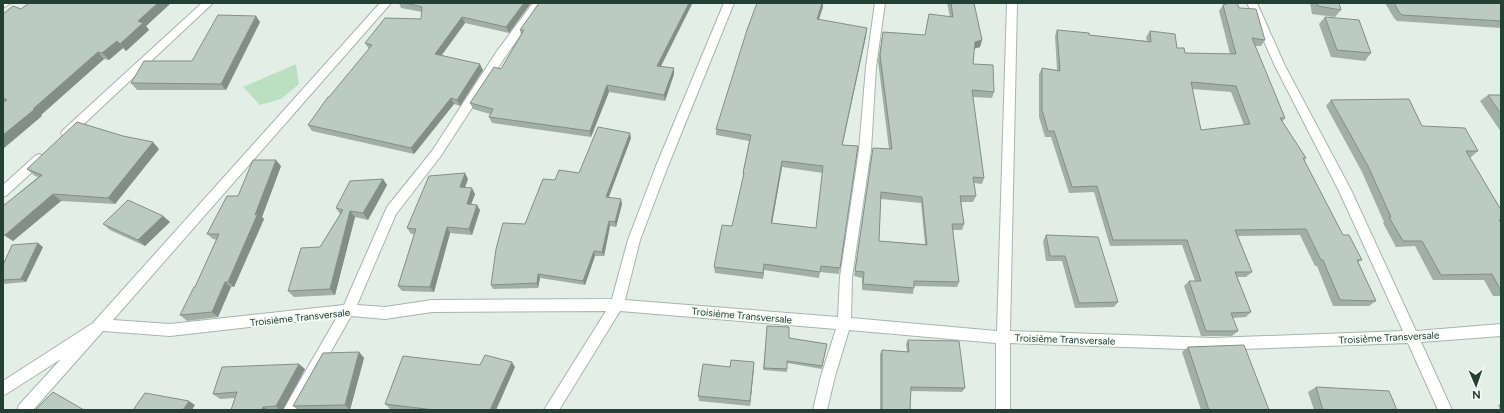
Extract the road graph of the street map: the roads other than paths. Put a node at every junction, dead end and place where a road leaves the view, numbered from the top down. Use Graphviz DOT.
graph roads {
  1 [pos="6,3"];
  2 [pos="208,3"];
  3 [pos="386,3"];
  4 [pos="538,3"];
  5 [pos="729,3"];
  6 [pos="880,3"];
  7 [pos="1012,3"];
  8 [pos="1252,3"];
  9 [pos="3,6"];
  10 [pos="62,138"];
  11 [pos="44,154"];
  12 [pos="3,192"];
  13 [pos="617,305"];
  14 [pos="348,310"];
  15 [pos="844,324"];
  16 [pos="101,325"];
  17 [pos="1501,330"];
  18 [pos="1002,336"];
  19 [pos="1413,337"];
  20 [pos="3,389"];
  21 [pos="24,410"];
  22 [pos="290,410"];
  23 [pos="551,410"];
  24 [pos="820,410"];
  25 [pos="1003,410"];
  26 [pos="1445,410"];
  1 -- 9 [label="street"];
  2 -- 10 [label="street"];
  3 -- 16 [label="street"];
  4 -- 14 [label="street"];
  5 -- 13 [label="street"];
  6 -- 15 [label="street"];
  7 -- 18 [label="street"];
  8 -- 19 [label="street"];
  11 -- 12 [label="street"];
  13 -- 14 [label="street, Troisième Transversale"];
  13 -- 15 [label="street, Troisième Transversale"];
  13 -- 23 [label="street"];
  14 -- 16 [label="street, Troisième Transversale"];
  14 -- 22 [label="street"];
  15 -- 18 [label="street, Troisième Transversale"];
  15 -- 24 [label="street"];
  16 -- 20 [label="street"];
  16 -- 21 [label="street"];
  17 -- 19 [label="street, Troisième Transversale"];
  18 -- 19 [label="street, Troisième Transversale"];
  18 -- 25 [label="street"];
  19 -- 26 [label="street"];
}
